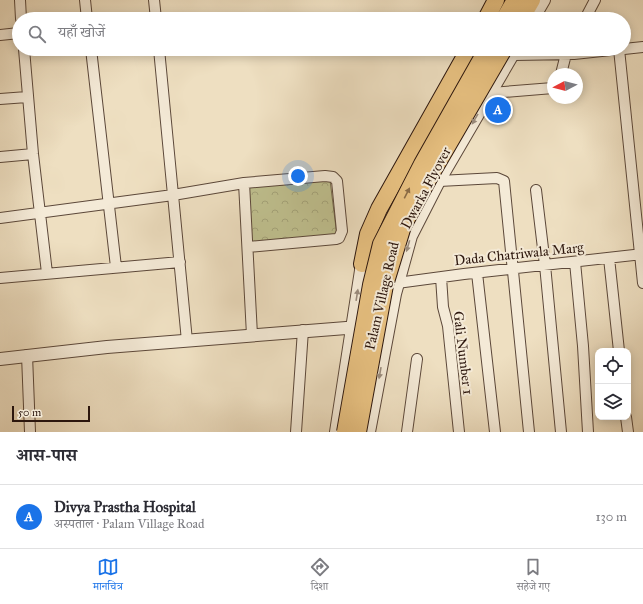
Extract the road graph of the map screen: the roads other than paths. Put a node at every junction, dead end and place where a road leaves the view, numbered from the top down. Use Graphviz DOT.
graph roads {
  1 [pos="20,0"];
  2 [pos="85,0"];
  3 [pos="154,0"];
  4 [pos="496,0"];
  5 [pos="507,0"];
  6 [pos="515,0"];
  7 [pos="532,0"];
  8 [pos="544,0"];
  9 [pos="595,0"];
  10 [pos="21,12"];
  11 [pos="86,12"];
  12 [pos="155,12"];
  13 [pos="490,12"];
  14 [pos="500,12"];
  15 [pos="508,12"];
  16 [pos="525,12"];
  17 [pos="537,12"];
  18 [pos="589,12"];
  19 [pos="12,34"];
  20 [pos="0,35"];
  21 [pos="643,47"];
  22 [pos="631,48"];
  23 [pos="24,56"];
  24 [pos="92,56"];
  25 [pos="160,56"];
  26 [pos="465,56"];
  27 [pos="474,56"];
  28 [pos="483,56"];
  29 [pos="508,56"];
  30 [pos="509,56"];
  31 [pos="567,56"];
  32 [pos="621,56"];
  33 [pos="563,68"];
  34 [pos="547,88"];
  35 [pos="491,93"];
  36 [pos="27,97"];
  37 [pos="0,99"];
  38 [pos="33,154"];
  39 [pos="0,157"];
  40 [pos="439,181"];
  41 [pos="244,183"];
  42 [pos="536,190"];
  43 [pos="173,195"];
  44 [pos="108,203"];
  45 [pos="41,213"];
  46 [pos="0,218"];
  47 [pos="248,247"];
  48 [pos="642,254"];
  49 [pos="610,258"];
  50 [pos="180,262"];
  51 [pos="575,262"];
  52 [pos="362,264"];
  53 [pos="546,265"];
  54 [pos="116,267"];
  55 [pos="513,269"];
  56 [pos="47,273"];
  57 [pos="477,273"];
  58 [pos="441,277"];
  59 [pos="0,278"];
  60 [pos="643,282"];
  61 [pos="397,283"];
  62 [pos="352,326"];
  63 [pos="388,328"];
  64 [pos="304,330"];
  65 [pos="252,335"];
  66 [pos="187,341"];
  67 [pos="619,348"];
  68 [pos="27,355"];
  69 [pos="0,359"];
  70 [pos="417,359"];
  71 [pos="626,420"];
  72 [pos="30,432"];
  73 [pos="296,432"];
  74 [pos="336,432"];
  75 [pos="345,432"];
  76 [pos="358,432"];
  77 [pos="369,432"];
  78 [pos="407,432"];
  79 [pos="459,432"];
  80 [pos="495,432"];
  81 [pos="529,432"];
  82 [pos="561,432"];
  83 [pos="588,432"];
  84 [pos="628,432"];
  1 -- 10 [label="street"];
  2 -- 11 [label="street"];
  3 -- 12 [label="street"];
  4 -- 13 [label="main road"];
  5 -- 14 [label="street"];
  6 -- 15 [label="main road"];
  7 -- 16 [label="main road"];
  8 -- 17 [label="street"];
  9 -- 18 [label="street"];
  19 -- 20 [label="street"];
  21 -- 22 [label="street"];
  23 -- 36 [label="street"];
  24 -- 44 [label="street"];
  25 -- 43 [label="street"];
  26 -- 52 [label="main road"];
  27 -- 52 [label="street, Palam Village Road"];
  75 -- 28 [label="main road, Dwarka Flyover, one-way, bridge"];
  29 -- 76 [label="main road, Dwarka Flyover, bridge"];
  30 -- 35 [label="street, Palam Village Road"];
  31 -- 33 [label="street"];
  32 -- 48 [label="street"];
  34 -- 35 [label="street"];
  35 -- 40 [label="street, Palam Village Road, one-way"];
  36 -- 37 [label="street"];
  36 -- 38 [label="street"];
  38 -- 39 [label="street"];
  38 -- 45 [label="street"];
  40 -- 55 [label="street"];
  40 -- 61 [label="street, Palam Village Road, one-way"];
  41 -- 43 [label="street"];
  41 -- 47 [label="street"];
  41 -- 47 [label="street"];
  42 -- 53 [label="street"];
  43 -- 44 [label="street"];
  43 -- 50 [label="street"];
  44 -- 45 [label="street"];
  44 -- 54 [label="street"];
  45 -- 46 [label="street"];
  45 -- 56 [label="street"];
  47 -- 65 [label="street"];
  48 -- 49 [label="street, Dada Chatriwala Marg"];
  48 -- 60 [label="street"];
  49 -- 51 [label="street, Dada Chatriwala Marg"];
  49 -- 67 [label="street"];
  50 -- 54 [label="street"];
  50 -- 66 [label="street"];
  51 -- 53 [label="street, Dada Chatriwala Marg"];
  51 -- 83 [label="street"];
  62 -- 52 [label="street, Palam Village Road, one-way"];
  53 -- 55 [label="street, Dada Chatriwala Marg"];
  53 -- 82 [label="street"];
  54 -- 56 [label="street"];
  55 -- 57 [label="street, Dada Chatriwala Marg"];
  55 -- 81 [label="street"];
  56 -- 59 [label="street"];
  57 -- 58 [label="street, Dada Chatriwala Marg"];
  57 -- 80 [label="street"];
  58 -- 61 [label="street, Dada Chatriwala Marg"];
  58 -- 79 [label="street, Gali Number 1"];
  61 -- 63 [label="street, Palam Village Road"];
  62 -- 63 [label="street"];
  62 -- 64 [label="street"];
  62 -- 74 [label="street, Palam Village Road"];
  63 -- 77 [label="street, Palam Village Road, one-way"];
  64 -- 65 [label="street"];
  64 -- 73 [label="street"];
  65 -- 66 [label="street"];
  66 -- 68 [label="street"];
  68 -- 69 [label="street"];
  68 -- 72 [label="street"];
  70 -- 78 [label="street"];
  71 -- 84 [label="street"];
}
